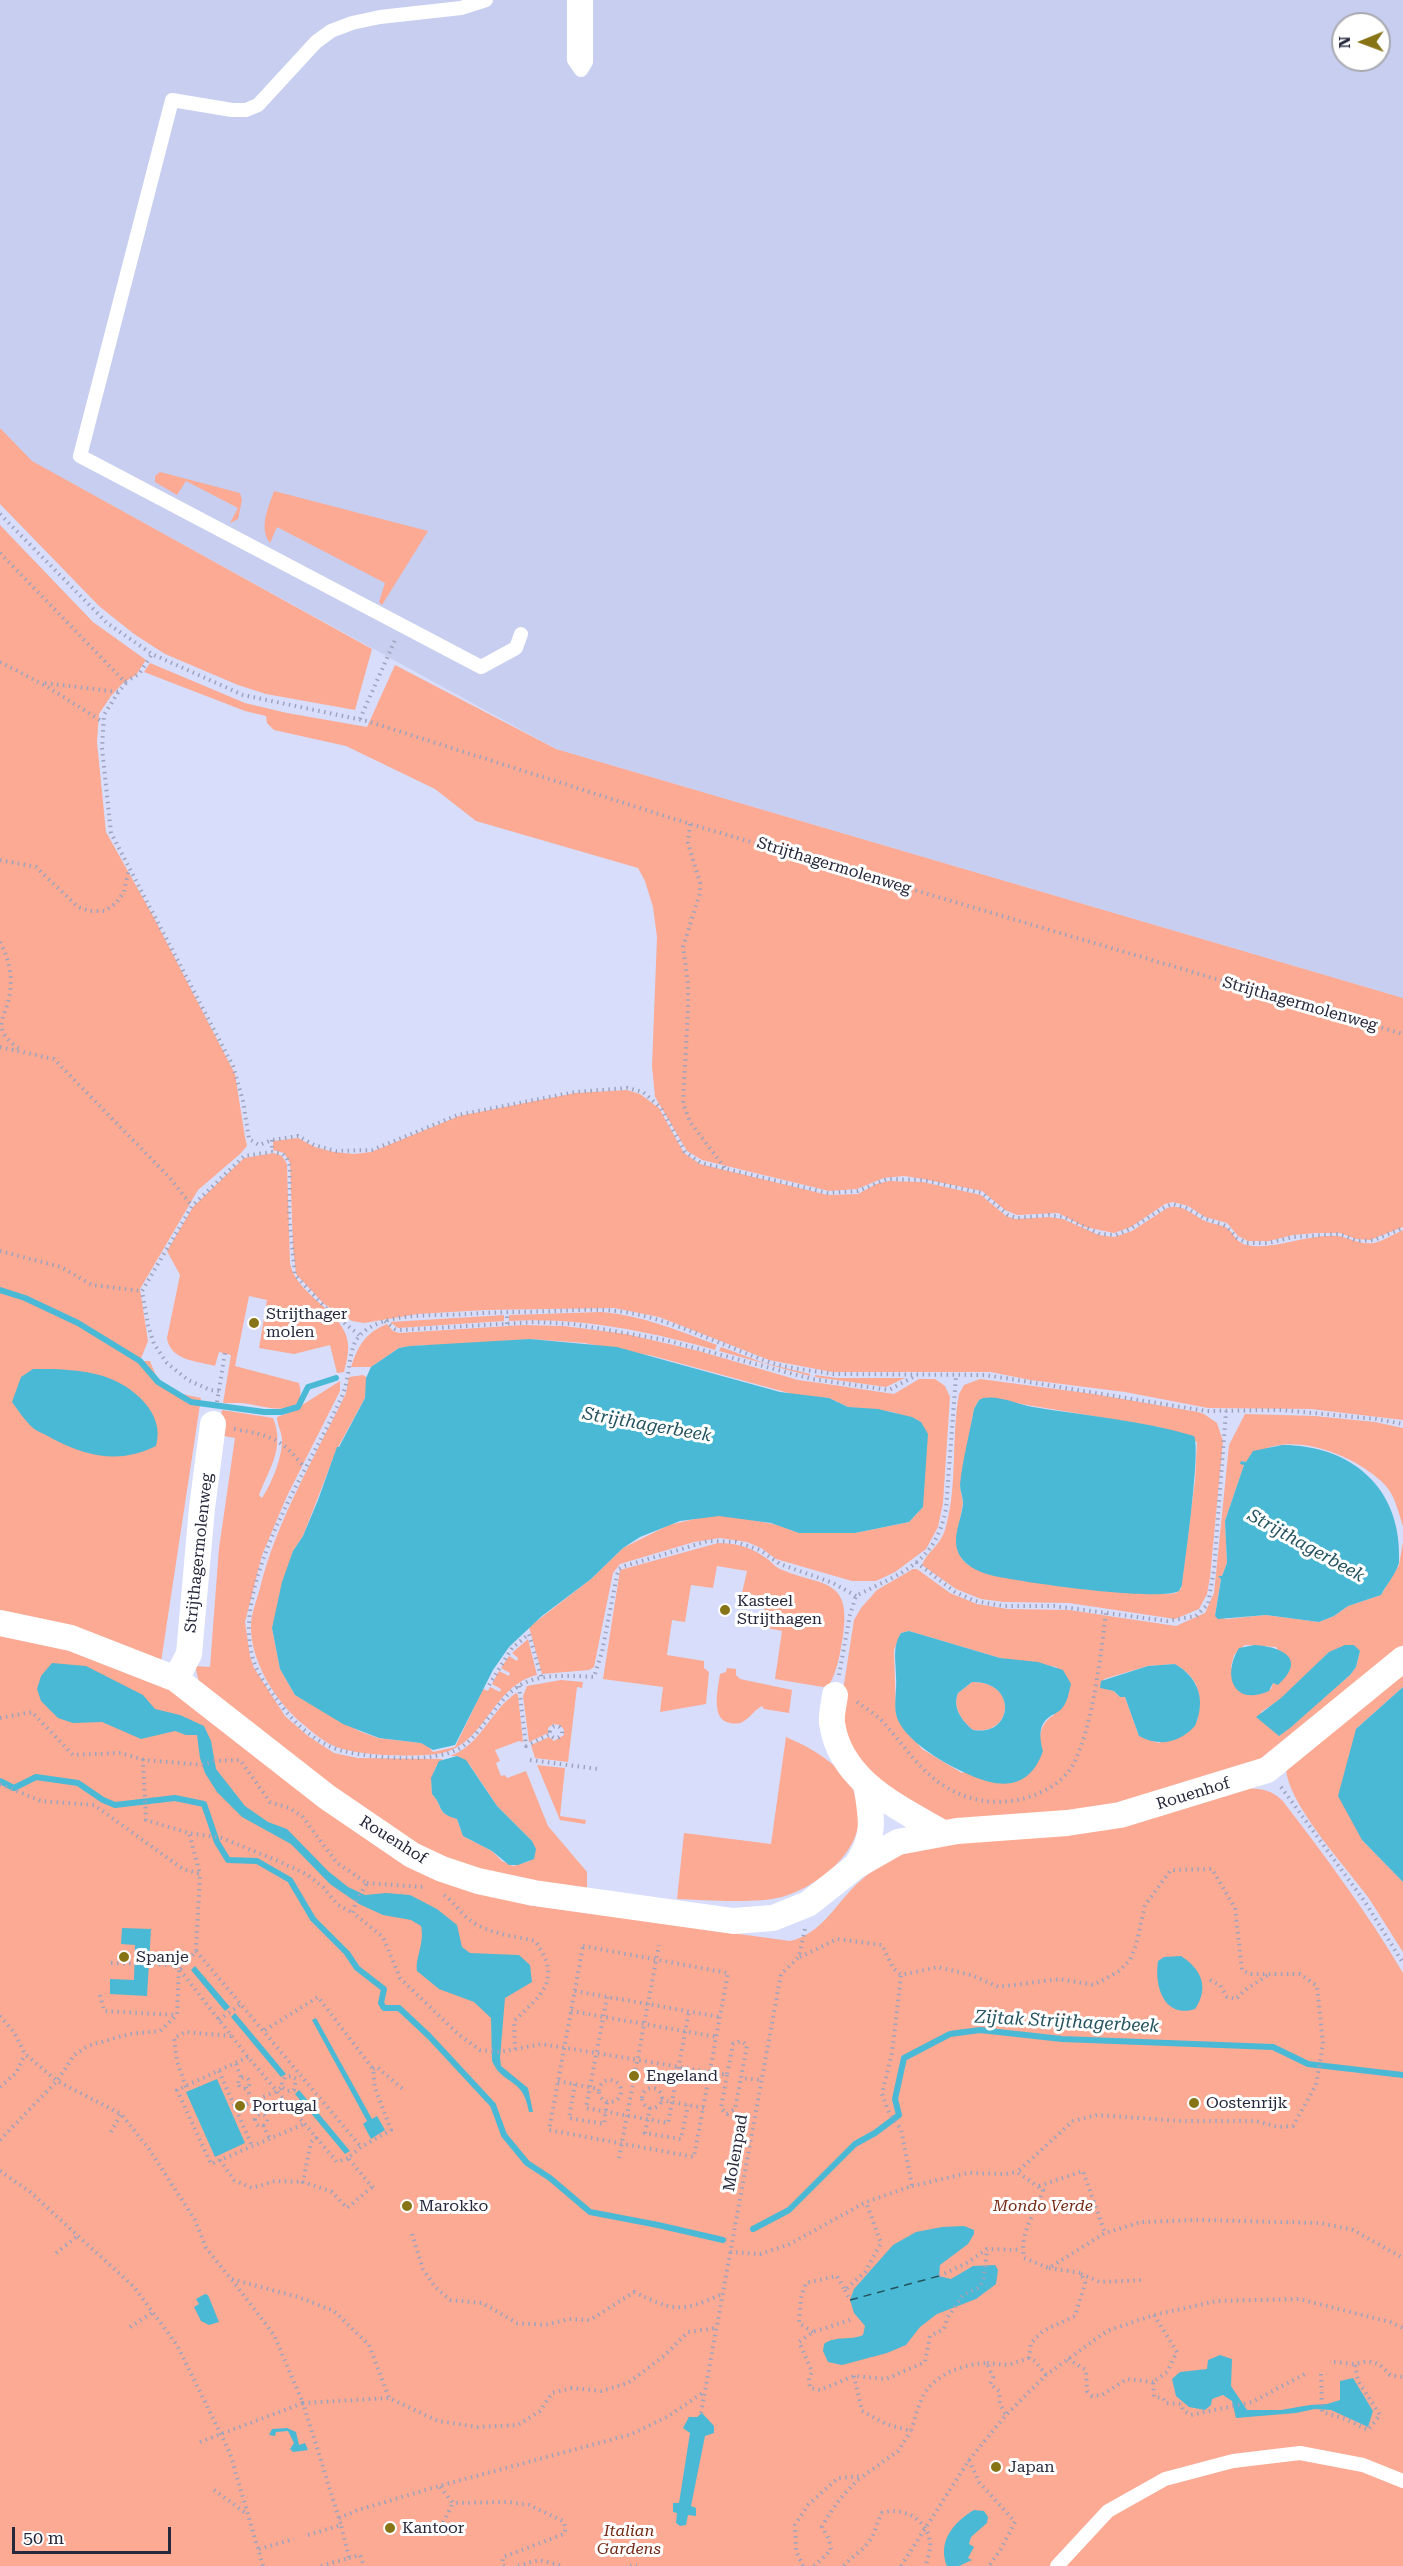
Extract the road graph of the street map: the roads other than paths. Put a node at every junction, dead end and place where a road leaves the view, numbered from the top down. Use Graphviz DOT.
graph roads {
  1 [pos="486,0"];
  2 [pos="574,0"];
  3 [pos="586,0"];
  4 [pos="521,634"];
  5 [pos="213,1424"];
  6 [pos="0,1623"];
  7 [pos="1403,1659"];
  8 [pos="176,1679"];
  9 [pos="835,1695"];
  10 [pos="866,1784"];
  11 [pos="943,1833"];
  12 [pos="856,1866"];
  13 [pos="1403,2481"];
  14 [pos="1057,2566"];
  1 -- 4 [label="lane"];
  2 -- 3 [label="lane"];
  5 -- 8 [label="street, Strijthagermolenweg"];
  6 -- 8 [label="street, Rouenhof"];
  7 -- 11 [label="street, Rouenhof"];
  8 -- 12 [label="street, Rouenhof"];
  9 -- 10 [label="street"];
  10 -- 11 [label="street"];
  10 -- 12 [label="street, Rouenhof"];
  11 -- 12 [label="street, Rouenhof"];
  13 -- 14 [label="lane"];
}
